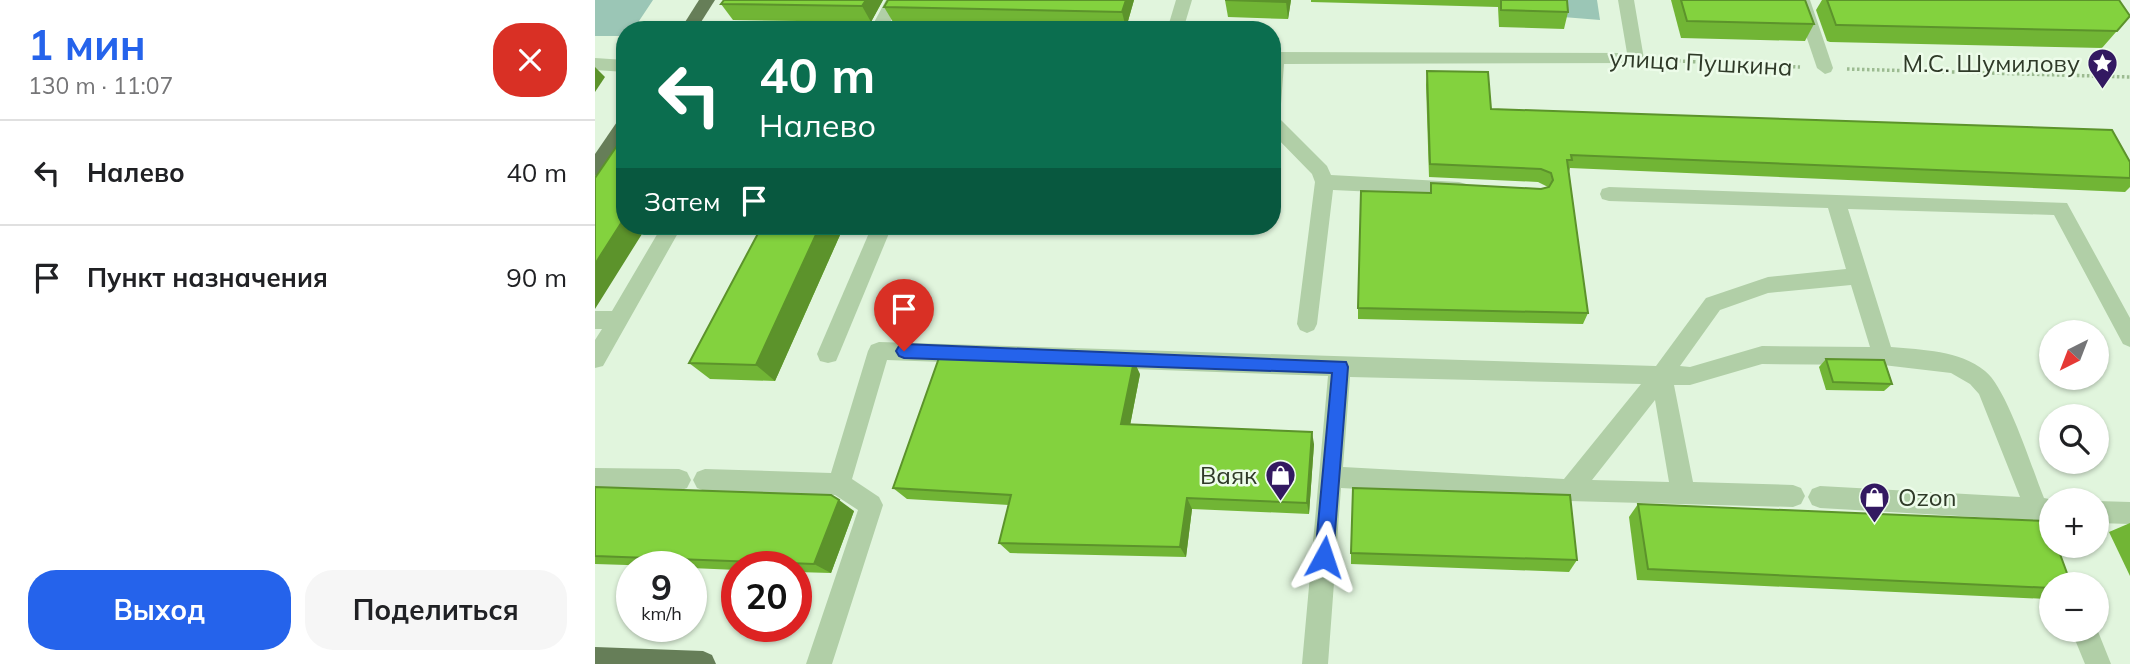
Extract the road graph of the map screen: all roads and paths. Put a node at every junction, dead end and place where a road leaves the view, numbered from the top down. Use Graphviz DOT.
graph roads {
  1 [pos="707,0"];
  2 [pos="894,0"];
  3 [pos="1184,0"];
  4 [pos="1626,0"];
  5 [pos="1802,0"];
  6 [pos="694,21"];
  7 [pos="883,21"];
  8 [pos="1178,21"];
  9 [pos="1281,58"];
  10 [pos="1636,59"];
  11 [pos="595,64"];
  12 [pos="616,65"];
  13 [pos="1825,68"];
  14 [pos="2130,77"];
  15 [pos="1281,131"];
  16 [pos="616,138"];
  17 [pos="595,169"];
  18 [pos="1324,182"];
  19 [pos="1471,189"];
  20 [pos="1609,194"];
  21 [pos="1836,202"];
  22 [pos="666,235"];
  23 [pos="878,235"];
  24 [pos="1859,276"];
  25 [pos="595,320"];
  26 [pos="618,320"];
  27 [pos="1307,324"];
  28 [pos="2130,338"];
  29 [pos="828,354"];
  30 [pos="1883,356"];
  31 [pos="595,359"];
  32 [pos="1340,367"];
  33 [pos="1661,376"];
  34 [pos="1331,477"];
  35 [pos="595,479"];
  36 [pos="679,480"];
  37 [pos="705,480"];
  38 [pos="839,484"];
  39 [pos="1569,490"];
  40 [pos="1683,493"];
  41 [pos="1793,496"];
  42 [pos="1820,497"];
  43 [pos="2039,498"];
  44 [pos="2039,509"];
  45 [pos="2109,512"];
  46 [pos="2130,513"];
  47 [pos="2056,558"];
  48 [pos="2062,572"];
  49 [pos="2089,642"];
  50 [pos="595,660"];
  51 [pos="703,664"];
  52 [pos="819,664"];
  53 [pos="1315,664"];
  54 [pos="2098,664"];
  1 -- 6 [label="main road"];
  2 -- 7 [label="street"];
  3 -- 8 [label="street"];
  4 -- 10 [label="street"];
  5 -- 13 [label="street"];
  9 -- 10 [label="street, улица Пушкина"];
  10 -- 13 [label="path, улица Пушкина"];
  11 -- 12 [label="street"];
  13 -- 14 [label="path, улица Пушкина"];
  15 -- 18 [label="street"];
  16 -- 17 [label="main road"];
  18 -- 19 [label="street"];
  18 -- 27 [label="street"];
  20 -- 21 [label="street"];
  21 -- 24 [label="street"];
  21 -- 28 [label="street"];
  22 -- 26 [label="street"];
  23 -- 29 [label="street"];
  24 -- 30 [label="street"];
  24 -- 33 [label="street"];
  25 -- 26 [label="street"];
  26 -- 31 [label="street"];
  30 -- 33 [label="street"];
  30 -- 43 [label="street"];
  32 -- 33 [label="street"];
  32 -- 34 [label="street"];
  32 -- 38 [label="street"];
  33 -- 39 [label="street"];
  33 -- 40 [label="street"];
  34 -- 39 [label="street"];
  34 -- 53 [label="street"];
  35 -- 36 [label="street"];
  37 -- 38 [label="street"];
  38 -- 52 [label="street"];
  39 -- 40 [label="street"];
  40 -- 41 [label="street"];
  42 -- 44 [label="street"];
  45 -- 46 [label="street"];
  47 -- 48 [label="street"];
  49 -- 54 [label="street"];
  50 -- 51 [label="main road"];
}
